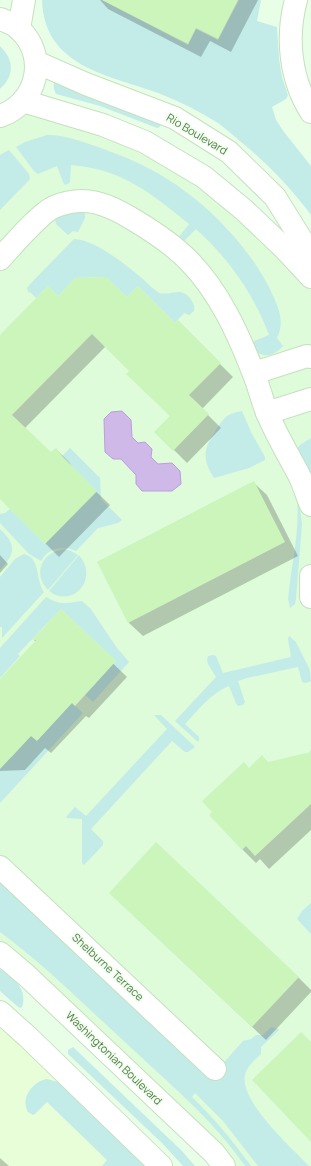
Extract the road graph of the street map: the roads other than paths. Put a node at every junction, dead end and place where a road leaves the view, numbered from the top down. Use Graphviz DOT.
graph roads {
  1 [pos="24,0"];
  2 [pos="296,0"];
  3 [pos="0,19"];
  4 [pos="19,29"];
  5 [pos="36,62"];
  6 [pos="23,101"];
  7 [pos="311,112"];
  8 [pos="0,116"];
  9 [pos="0,259"];
  10 [pos="311,262"];
  11 [pos="311,277"];
  12 [pos="311,357"];
  13 [pos="254,373"];
  14 [pos="311,399"];
  15 [pos="267,413"];
  16 [pos="311,505"];
  17 [pos="311,576"];
  18 [pos="311,597"];
  19 [pos="0,867"];
  20 [pos="0,954"];
  21 [pos="0,1012"];
  22 [pos="215,1069"];
  23 [pos="161,1166"];
  24 [pos="224,1166"];
  1 -- 4 [label="street"];
  2 -- 7 [label="street"];
  3 -- 4 [label="street"];
  4 -- 5 [label="street"];
  5 -- 6 [label="street"];
  5 -- 10 [label="street, Rio Boulevard"];
  6 -- 8 [label="street"];
  6 -- 11 [label="street"];
  9 -- 13 [label="street"];
  12 -- 13 [label="street"];
  13 -- 15 [label="street"];
  14 -- 15 [label="street"];
  15 -- 16 [label="street"];
  17 -- 18 [label="street"];
  19 -- 22 [label="street, Shelburne Terrace"];
  20 -- 24 [label="street, Washingtonian Boulevard"];
  21 -- 23 [label="street"];
}
